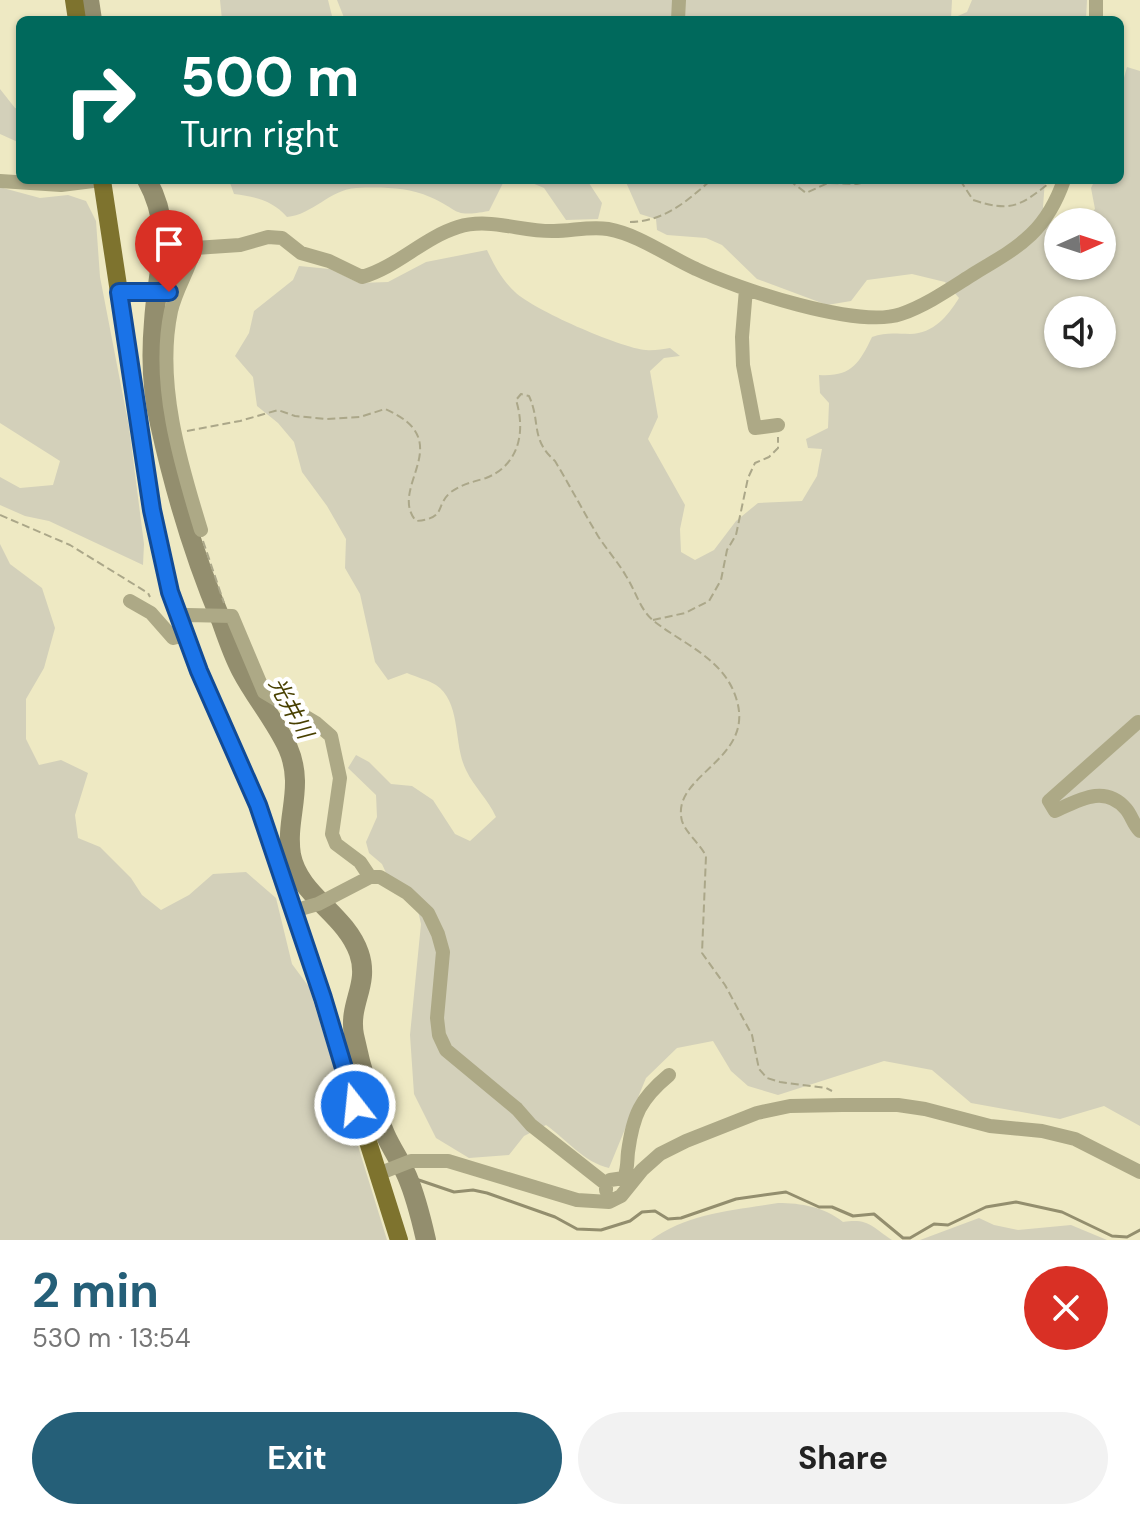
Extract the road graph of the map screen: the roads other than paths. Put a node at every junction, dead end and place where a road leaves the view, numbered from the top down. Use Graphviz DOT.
graph roads {
  1 [pos="46,184"];
  2 [pos="69,184"];
  3 [pos="102,184"];
  4 [pos="1062,184"];
  5 [pos="746,289"];
  6 [pos="119,292"];
  7 [pos="172,293"];
  8 [pos="778,425"];
  9 [pos="201,530"];
  10 [pos="130,601"];
  11 [pos="182,626"];
  12 [pos="1138,722"];
  13 [pos="1140,831"];
  14 [pos="370,877"];
  15 [pos="293,911"];
  16 [pos="669,1075"];
  17 [pos="385,1171"];
  18 [pos="1140,1172"];
  19 [pos="606,1184"];
  20 [pos="609,1202"];
  21 [pos="399,1240"];
  1 -- 2 [label="street"];
  3 -- 6 [label="main road"];
  4 -- 5 [label="street"];
  5 -- 7 [label="street"];
  5 -- 8 [label="street"];
  6 -- 7 [label="street"];
  6 -- 11 [label="main road"];
  7 -- 9 [label="street"];
  10 -- 11 [label="street"];
  11 -- 14 [label="street"];
  11 -- 15 [label="main road"];
  12 -- 13 [label="street"];
  14 -- 15 [label="street"];
  14 -- 19 [label="street"];
  15 -- 17 [label="main road"];
  16 -- 19 [label="street"];
  17 -- 20 [label="street"];
  17 -- 21 [label="main road"];
  18 -- 20 [label="street"];
  19 -- 20 [label="street"];
}
